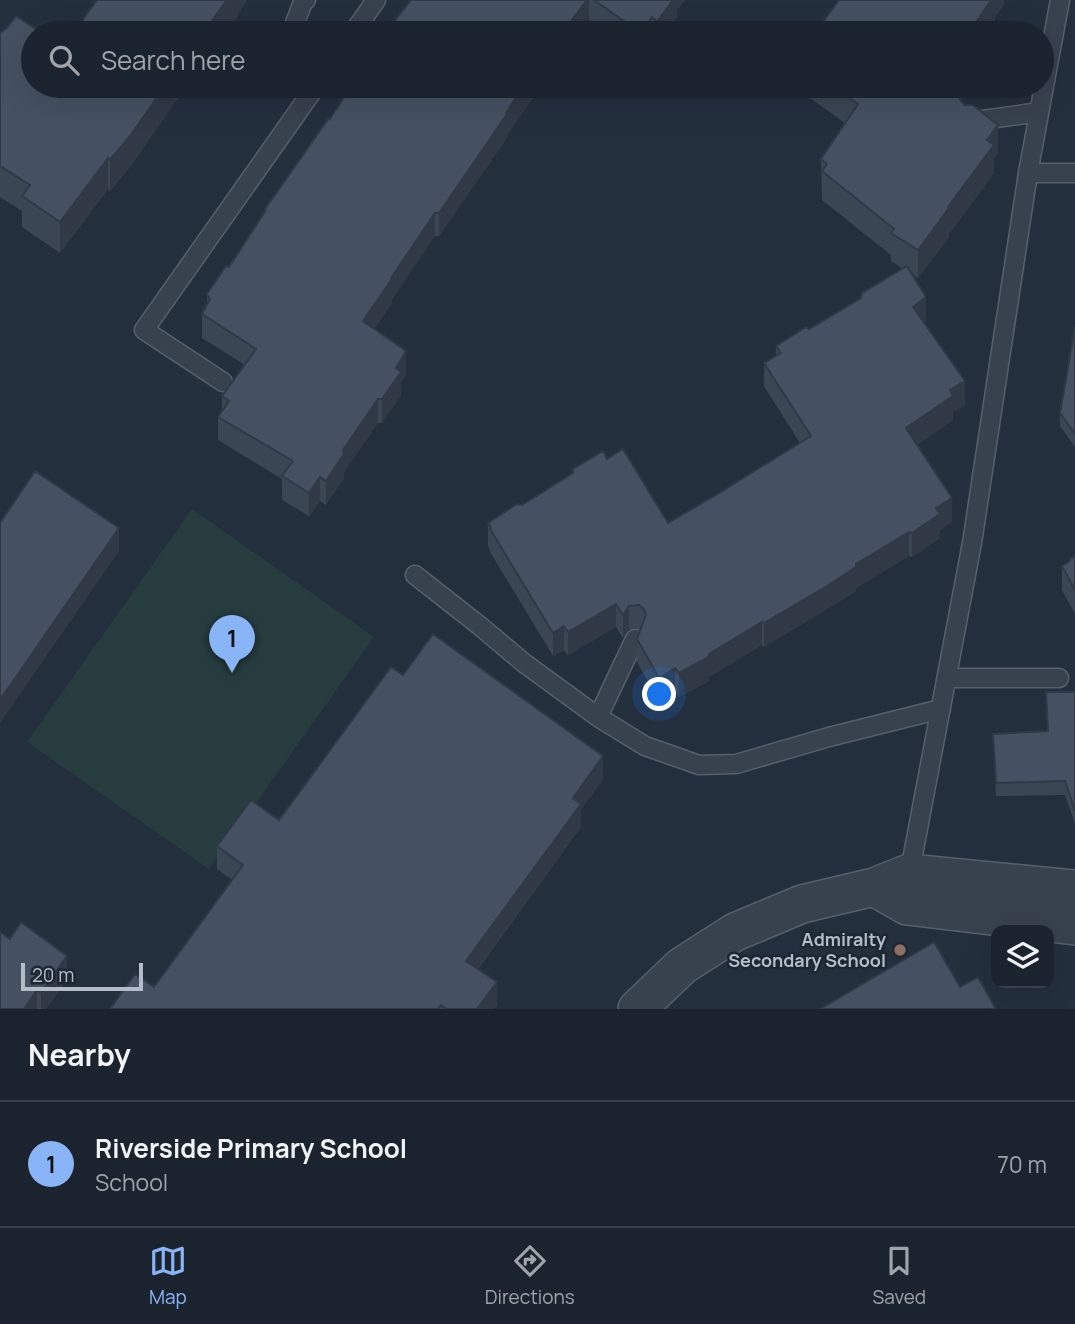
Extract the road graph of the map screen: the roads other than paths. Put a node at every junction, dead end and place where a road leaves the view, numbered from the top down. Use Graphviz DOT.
graph roads {
  1 [pos="306,0"];
  2 [pos="376,0"];
  3 [pos="1060,0"];
  4 [pos="296,21"];
  5 [pos="361,21"];
  6 [pos="1054,32"];
  7 [pos="305,98"];
  8 [pos="1042,98"];
  9 [pos="1039,112"];
  10 [pos="970,122"];
  11 [pos="1028,173"];
  12 [pos="1075,173"];
  13 [pos="223,382"];
  14 [pos="415,575"];
  15 [pos="635,639"];
  16 [pos="947,678"];
  17 [pos="1059,678"];
  18 [pos="941,709"];
  19 [pos="598,717"];
  20 [pos="908,889"];
  21 [pos="1075,889"];
  22 [pos="1075,926"];
  23 [pos="637,1009"];
  1 -- 4 [label="lane"];
  2 -- 5 [label="lane"];
  3 -- 6 [label="lane"];
  7 -- 13 [label="lane"];
  8 -- 9 [label="lane"];
  9 -- 10 [label="lane"];
  9 -- 11 [label="lane"];
  11 -- 12 [label="lane"];
  11 -- 16 [label="lane"];
  14 -- 19 [label="lane"];
  15 -- 19 [label="lane"];
  16 -- 17 [label="lane"];
  16 -- 18 [label="lane"];
  18 -- 19 [label="lane"];
  18 -- 20 [label="lane"];
  20 -- 21 [label="street"];
  20 -- 22 [label="street"];
  20 -- 23 [label="street"];
}
